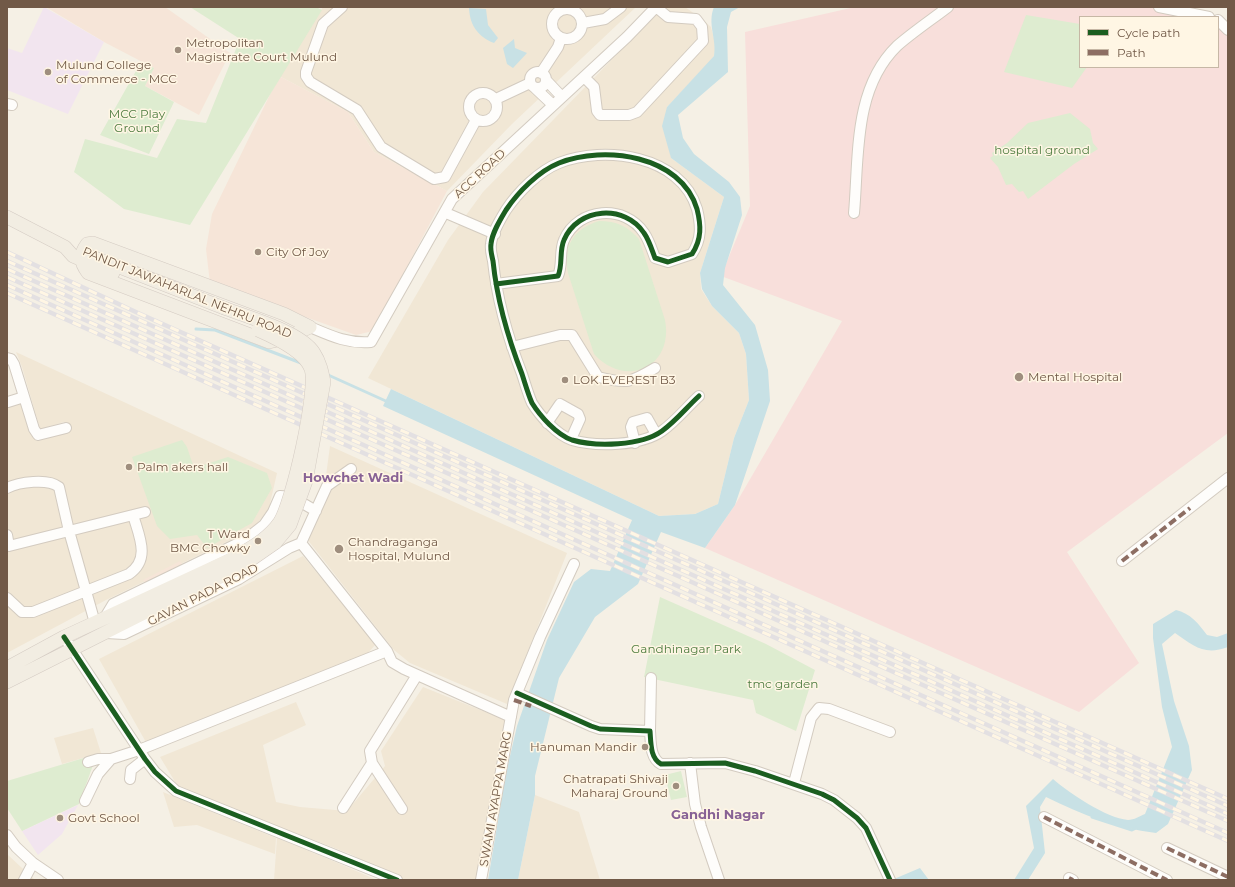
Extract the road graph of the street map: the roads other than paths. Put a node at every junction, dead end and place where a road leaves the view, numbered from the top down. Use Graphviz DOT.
graph roads {
  1 [pos="342,7"];
  2 [pos="621,7"];
  3 [pos="656,7"];
  4 [pos="948,7"];
  5 [pos="1159,7"];
  6 [pos="1204,16"];
  7 [pos="1219,21"];
  8 [pos="583,23"];
  9 [pos="1228,30"];
  10 [pos="561,38"];
  11 [pos="543,76"];
  12 [pos="584,77"];
  13 [pos="533,86"];
  14 [pos="562,96"];
  15 [pos="496,99"];
  16 [pos="553,105"];
  17 [pos="476,120"];
  18 [pos="446,213"];
  19 [pos="854,213"];
  20 [pos="7,217"];
  21 [pos="495,234"];
  22 [pos="81,255"];
  23 [pos="496,284"];
  24 [pos="224,312"];
  25 [pos="310,327"];
  26 [pos="512,347"];
  27 [pos="9,364"];
  28 [pos="655,368"];
  29 [pos="699,396"];
  30 [pos="547,423"];
  31 [pos="66,428"];
  32 [pos="656,434"];
  33 [pos="571,439"];
  34 [pos="635,443"];
  35 [pos="350,469"];
  36 [pos="1228,478"];
  37 [pos="7,488"];
  38 [pos="316,510"];
  39 [pos="145,512"];
  40 [pos="133,515"];
  41 [pos="69,531"];
  42 [pos="7,535"];
  43 [pos="301,543"];
  44 [pos="8,548"];
  45 [pos="1122,561"];
  46 [pos="574,564"];
  47 [pos="86,591"];
  48 [pos="7,598"];
  49 [pos="144,606"];
  50 [pos="99,621"];
  51 [pos="106,633"];
  52 [pos="64,637"];
  53 [pos="73,649"];
  54 [pos="386,651"];
  55 [pos="7,668"];
  56 [pos="417,674"];
  57 [pos="651,678"];
  58 [pos="7,682"];
  59 [pos="520,698"];
  60 [pos="511,717"];
  61 [pos="650,731"];
  62 [pos="890,732"];
  63 [pos="142,754"];
  64 [pos="110,759"];
  65 [pos="88,762"];
  66 [pos="372,763"];
  67 [pos="690,763"];
  68 [pos="130,780"];
  69 [pos="794,784"];
  70 [pos="85,801"];
  71 [pos="342,808"];
  72 [pos="402,809"];
  73 [pos="1044,817"];
  74 [pos="7,835"];
  75 [pos="1167,848"];
  76 [pos="33,863"];
  77 [pos="1228,877"];
  78 [pos="24,880"];
  79 [pos="58,880"];
  80 [pos="397,880"];
  81 [pos="481,880"];
  82 [pos="719,880"];
  83 [pos="890,880"];
  84 [pos="1167,880"];
  1 -- 17 [label="street"];
  2 -- 8 [label="street"];
  3 -- 12 [label="street, ACC ROAD"];
  3 -- 12 [label="street"];
  4 -- 19 [label="street"];
  5 -- 6 [label="street"];
  7 -- 9 [label="street"];
  8 -- 10 [label="street"];
  8 -- 10 [label="street"];
  10 -- 11 [label="street"];
  11 -- 13 [label="street"];
  11 -- 13 [label="street"];
  11 -- 14 [label="street"];
  12 -- 14 [label="street, ACC ROAD"];
  13 -- 15 [label="street"];
  13 -- 16 [label="street"];
  14 -- 16 [label="street, ACC ROAD"];
  15 -- 17 [label="street"];
  15 -- 17 [label="street"];
  16 -- 18 [label="street, ACC ROAD"];
  18 -- 21 [label="street"];
  18 -- 25 [label="street, ACC ROAD"];
  20 -- 22 [label="main road"];
  21 -- 23 [label="street"];
  21 -- 23 [label="street"];
  22 -- 24 [label="main road, PANDIT JAWAHARLAL NEHRU ROAD"];
  22 -- 24 [label="main road, PANDIT JAWAHARLAL NEHRU ROAD"];
  22 -- 25 [label="main road"];
  22 -- 25 [label="main road"];
  23 -- 26 [label="street"];
  24 -- 49 [label="main road, PANDIT JAWAHARLAL NEHRU ROAD, bridge"];
  26 -- 28 [label="street"];
  26 -- 30 [label="street"];
  27 -- 31 [label="street"];
  29 -- 32 [label="street"];
  30 -- 33 [label="street"];
  30 -- 33 [label="street"];
  32 -- 34 [label="street"];
  32 -- 34 [label="street"];
  33 -- 34 [label="street"];
  35 -- 38 [label="street"];
  36 -- 45 [label="street"];
  37 -- 41 [label="street"];
  38 -- 43 [label="street"];
  38 -- 50 [label="street"];
  39 -- 40 [label="street"];
  40 -- 41 [label="street"];
  40 -- 47 [label="street"];
  41 -- 44 [label="street"];
  41 -- 47 [label="street"];
  42 -- 44 [label="street"];
  43 -- 51 [label="street, GAVAN PADA ROAD"];
  43 -- 54 [label="street"];
  46 -- 59 [label="street, SWAMI AYAPPA MARG"];
  47 -- 48 [label="street"];
  47 -- 50 [label="street"];
  49 -- 50 [label="main road"];
  49 -- 51 [label="main road"];
  50 -- 52 [label="main road"];
  51 -- 53 [label="main road"];
  52 -- 53 [label="street"];
  52 -- 55 [label="main road"];
  53 -- 58 [label="main road"];
  53 -- 63 [label="street"];
  54 -- 56 [label="street"];
  54 -- 63 [label="street"];
  56 -- 60 [label="street"];
  56 -- 66 [label="street"];
  57 -- 61 [label="street"];
  59 -- 60 [label="street, SWAMI AYAPPA MARG"];
  59 -- 61 [label="street"];
  60 -- 81 [label="street, SWAMI AYAPPA MARG"];
  61 -- 67 [label="street"];
  62 -- 69 [label="street"];
  63 -- 64 [label="street"];
  63 -- 68 [label="street"];
  63 -- 80 [label="street"];
  64 -- 65 [label="street"];
  64 -- 70 [label="street"];
  66 -- 71 [label="street"];
  66 -- 72 [label="street"];
  67 -- 69 [label="street"];
  67 -- 82 [label="street"];
  69 -- 83 [label="street"];
  73 -- 84 [label="street"];
  74 -- 76 [label="street"];
  75 -- 77 [label="street"];
  76 -- 78 [label="street"];
  76 -- 79 [label="street"];
}
